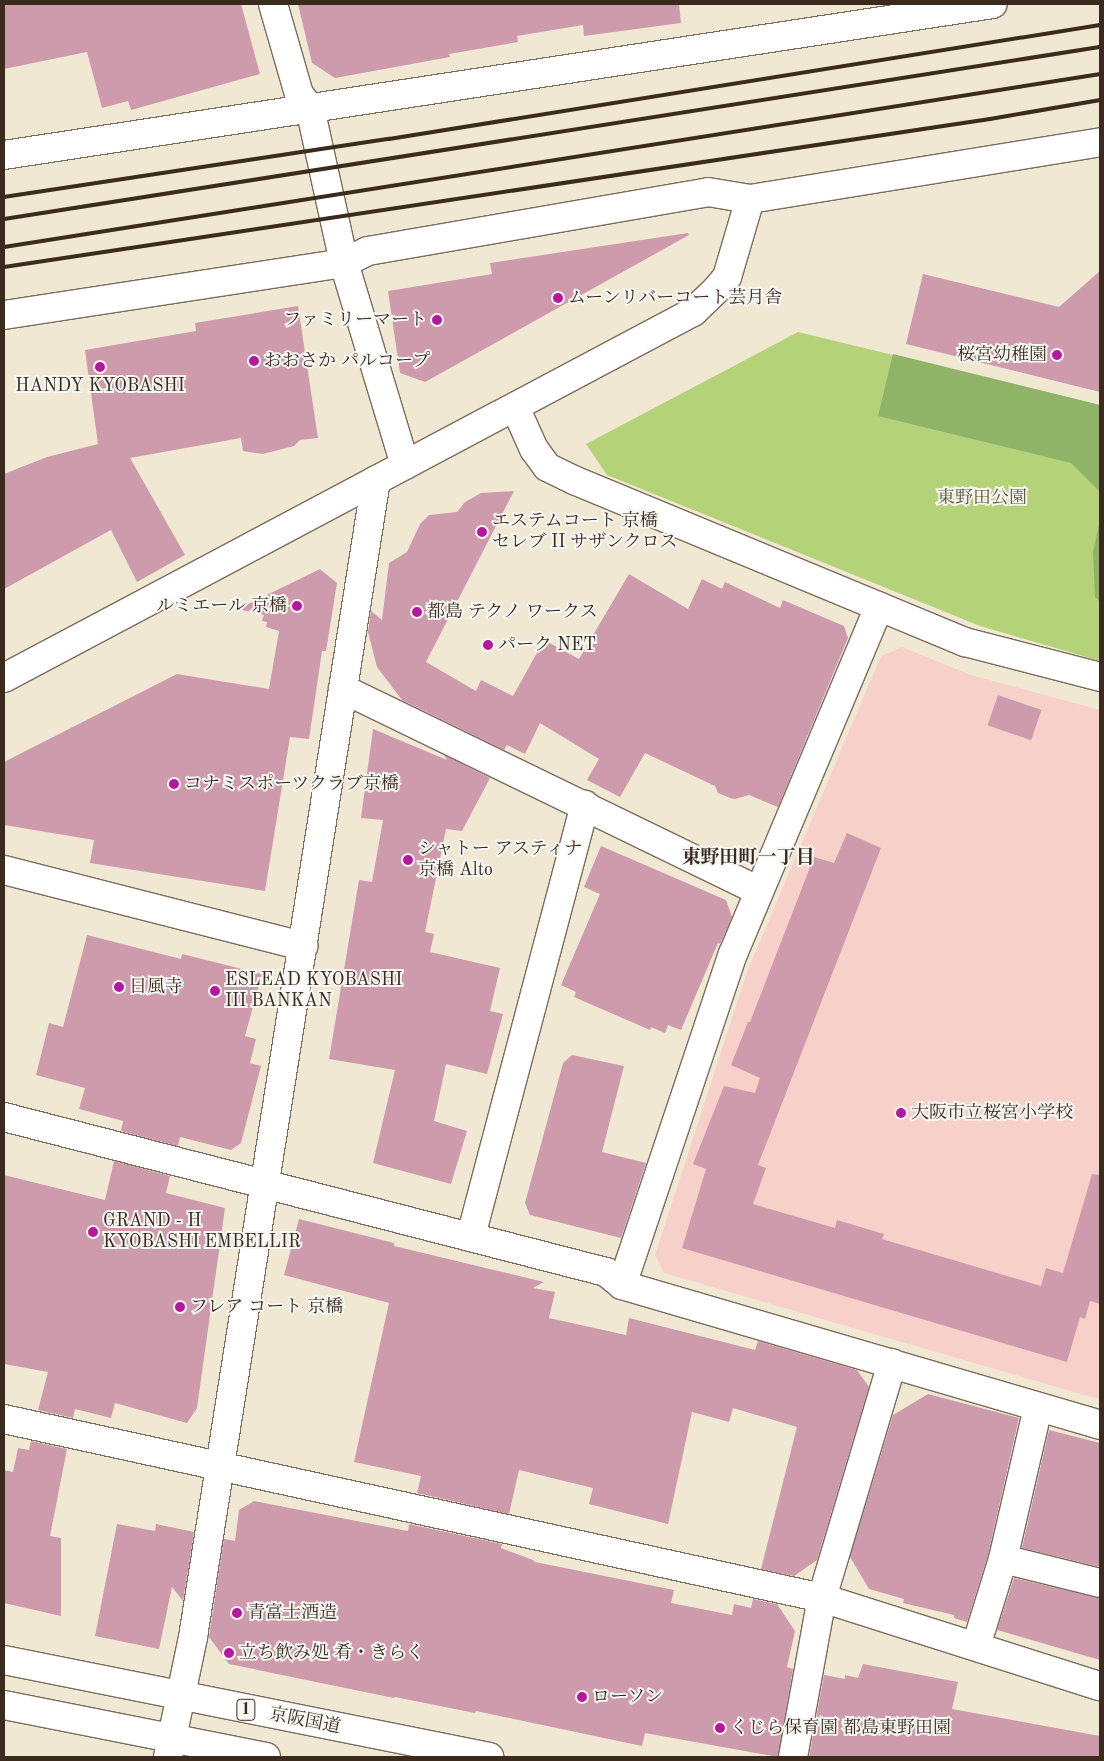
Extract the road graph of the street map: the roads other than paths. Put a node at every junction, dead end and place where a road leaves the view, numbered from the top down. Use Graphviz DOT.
graph roads {
  1 [pos="273,4"];
  2 [pos="993,4"];
  3 [pos="310,108"];
  4 [pos="1100,142"];
  5 [pos="4,155"];
  6 [pos="750,199"];
  7 [pos="344,262"];
  8 [pos="4,315"];
  9 [pos="515,407"];
  10 [pos="405,465"];
  11 [pos="376,480"];
  12 [pos="879,606"];
  13 [pos="1100,677"];
  14 [pos="4,678"];
  15 [pos="343,689"];
  16 [pos="584,805"];
  17 [pos="4,870"];
  18 [pos="759,891"];
  19 [pos="303,946"];
  20 [pos="4,1117"];
  21 [pos="266,1183"];
  22 [pos="471,1236"];
  23 [pos="622,1285"];
  24 [pos="892,1363"];
  25 [pos="1038,1407"];
  26 [pos="4,1419"];
  27 [pos="1100,1425"];
  28 [pos="220,1467"];
  29 [pos="1003,1559"];
  30 [pos="1100,1583"];
  31 [pos="822,1598"];
  32 [pos="976,1646"];
  33 [pos="4,1660"];
  34 [pos="1100,1686"];
  35 [pos="182,1697"];
  36 [pos="4,1705"];
  37 [pos="170,1747"];
  38 [pos="266,1757"];
  39 [pos="489,1757"];
  40 [pos="793,1757"];
  1 -- 3 [label="main road"];
  2 -- 3 [label="main road"];
  3 -- 5 [label="main road"];
  3 -- 7 [label="main road"];
  4 -- 6 [label="main road"];
  6 -- 7 [label="main road"];
  6 -- 9 [label="main road"];
  7 -- 8 [label="main road"];
  7 -- 10 [label="main road"];
  9 -- 10 [label="main road"];
  9 -- 12 [label="main road"];
  10 -- 11 [label="main road"];
  11 -- 14 [label="main road"];
  11 -- 15 [label="main road"];
  12 -- 13 [label="main road"];
  12 -- 18 [label="main road"];
  15 -- 16 [label="main road"];
  15 -- 19 [label="main road"];
  16 -- 18 [label="main road"];
  16 -- 22 [label="main road"];
  17 -- 19 [label="main road"];
  18 -- 23 [label="main road"];
  19 -- 21 [label="main road"];
  20 -- 21 [label="main road"];
  21 -- 22 [label="main road"];
  21 -- 28 [label="main road"];
  22 -- 23 [label="main road"];
  23 -- 24 [label="main road"];
  24 -- 25 [label="main road"];
  24 -- 31 [label="main road"];
  25 -- 27 [label="main road"];
  25 -- 29 [label="main road"];
  26 -- 28 [label="main road"];
  28 -- 31 [label="main road"];
  28 -- 35 [label="main road"];
  29 -- 30 [label="main road"];
  29 -- 32 [label="main road"];
  31 -- 32 [label="main road"];
  31 -- 40 [label="main road"];
  32 -- 34 [label="main road"];
  33 -- 35 [label="main road, 京阪国道 / 1"];
  35 -- 37 [label="main road"];
  35 -- 39 [label="main road, 京阪国道 / 1"];
  36 -- 37 [label="main road"];
  37 -- 38 [label="main road"];
}
